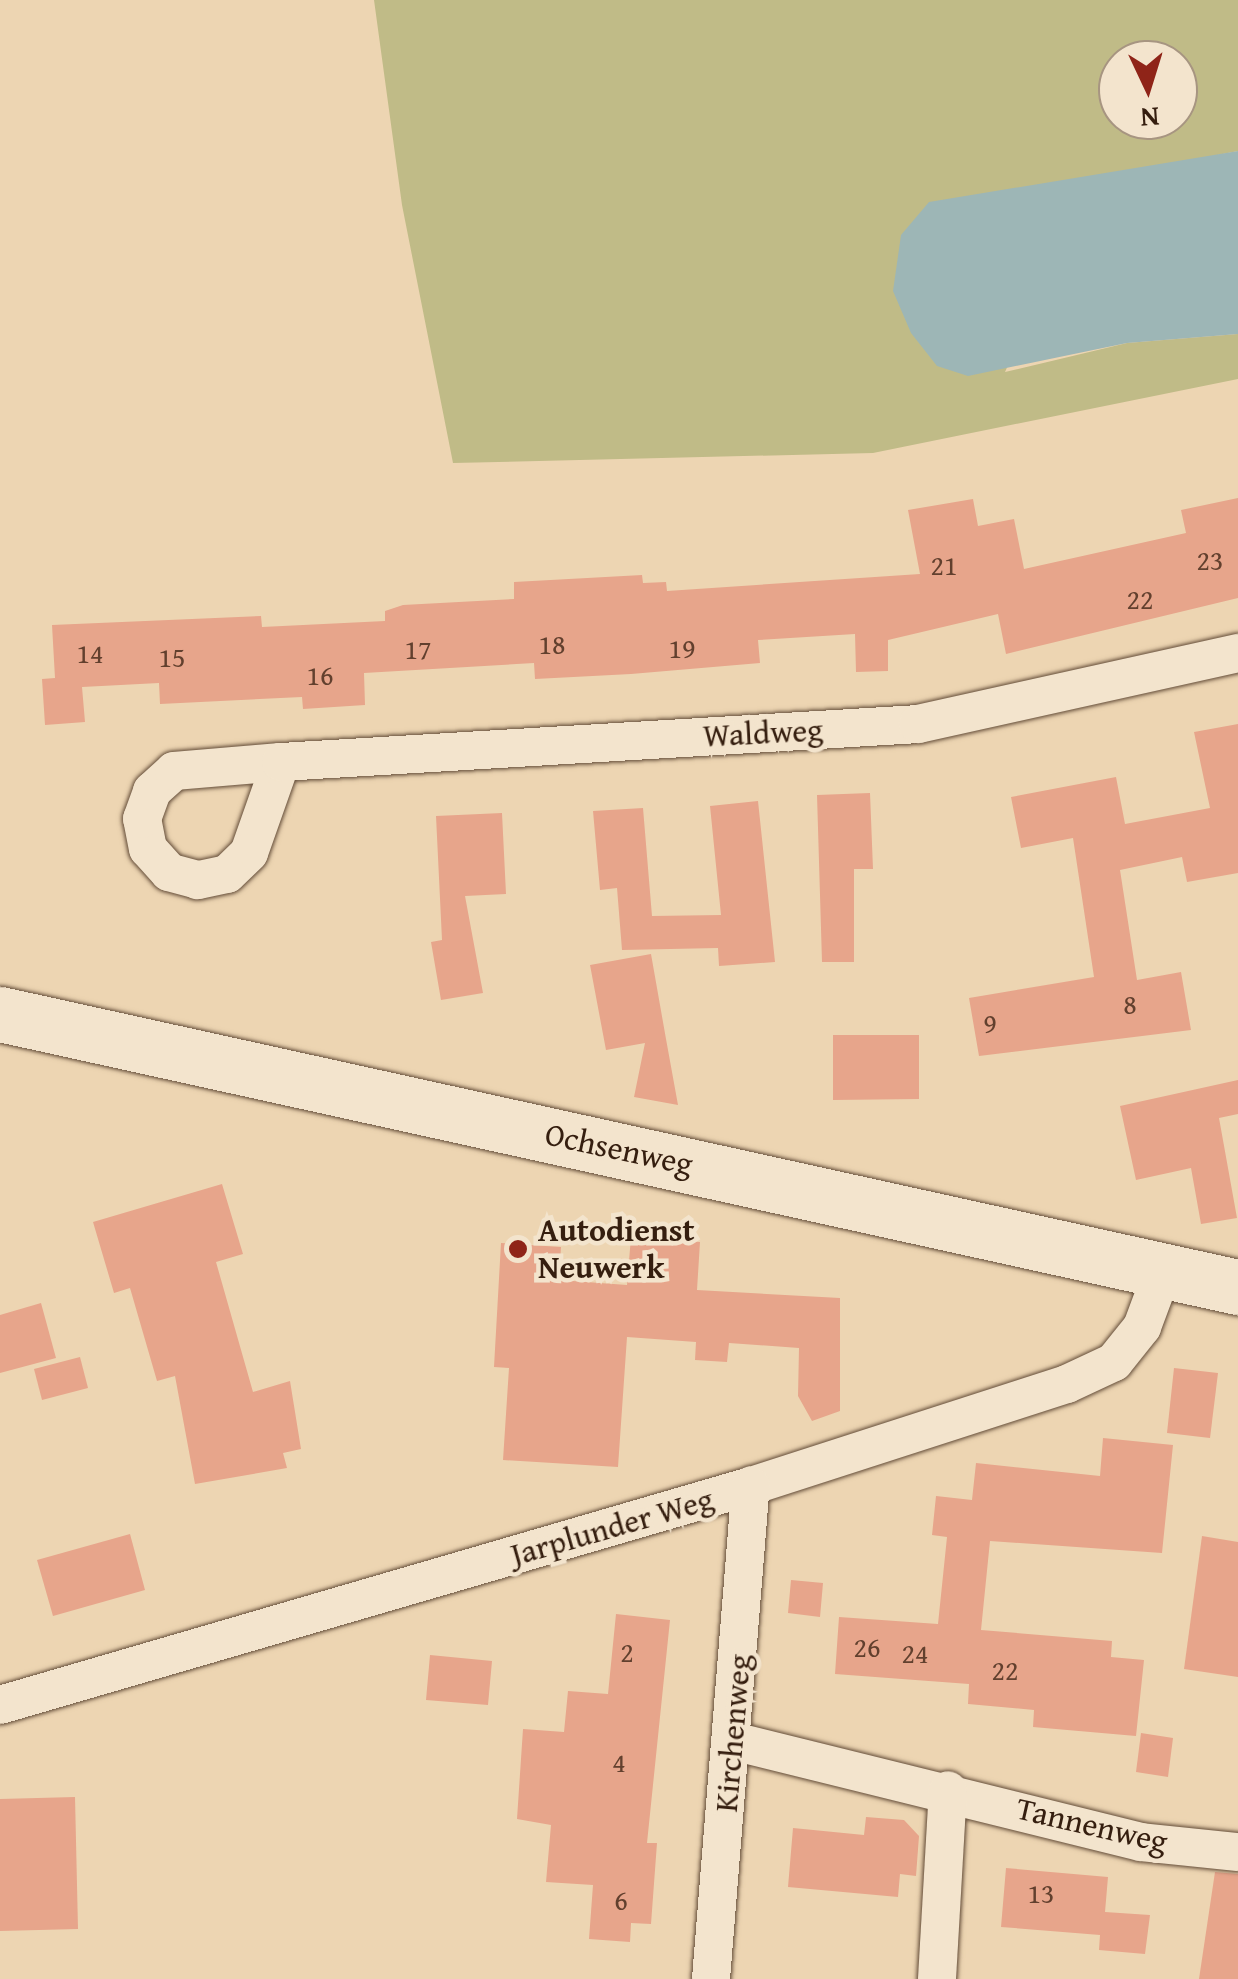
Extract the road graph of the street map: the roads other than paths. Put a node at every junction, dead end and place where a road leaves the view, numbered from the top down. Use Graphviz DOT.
graph roads {
  1 [pos="1238,653"];
  2 [pos="281,762"];
  3 [pos="0,1014"];
  4 [pos="1164,1268"];
  5 [pos="1238,1288"];
  6 [pos="751,1486"];
  7 [pos="0,1704"];
  8 [pos="733,1741"];
  9 [pos="948,1790"];
  10 [pos="1238,1852"];
  11 [pos="711,1979"];
  12 [pos="937,1979"];
  1 -- 2 [label="street, Waldweg"];
  3 -- 4 [label="main road, Ochsenweg"];
  4 -- 5 [label="main road, Ochsenweg"];
  4 -- 6 [label="street, Jarplunder Weg"];
  6 -- 7 [label="street, Jarplunder Weg"];
  6 -- 8 [label="street, Kirchenweg"];
  8 -- 9 [label="street, Tannenweg"];
  8 -- 11 [label="street, Kirchenweg"];
  9 -- 10 [label="street, Tannenweg"];
  9 -- 12 [label="street"];
}
